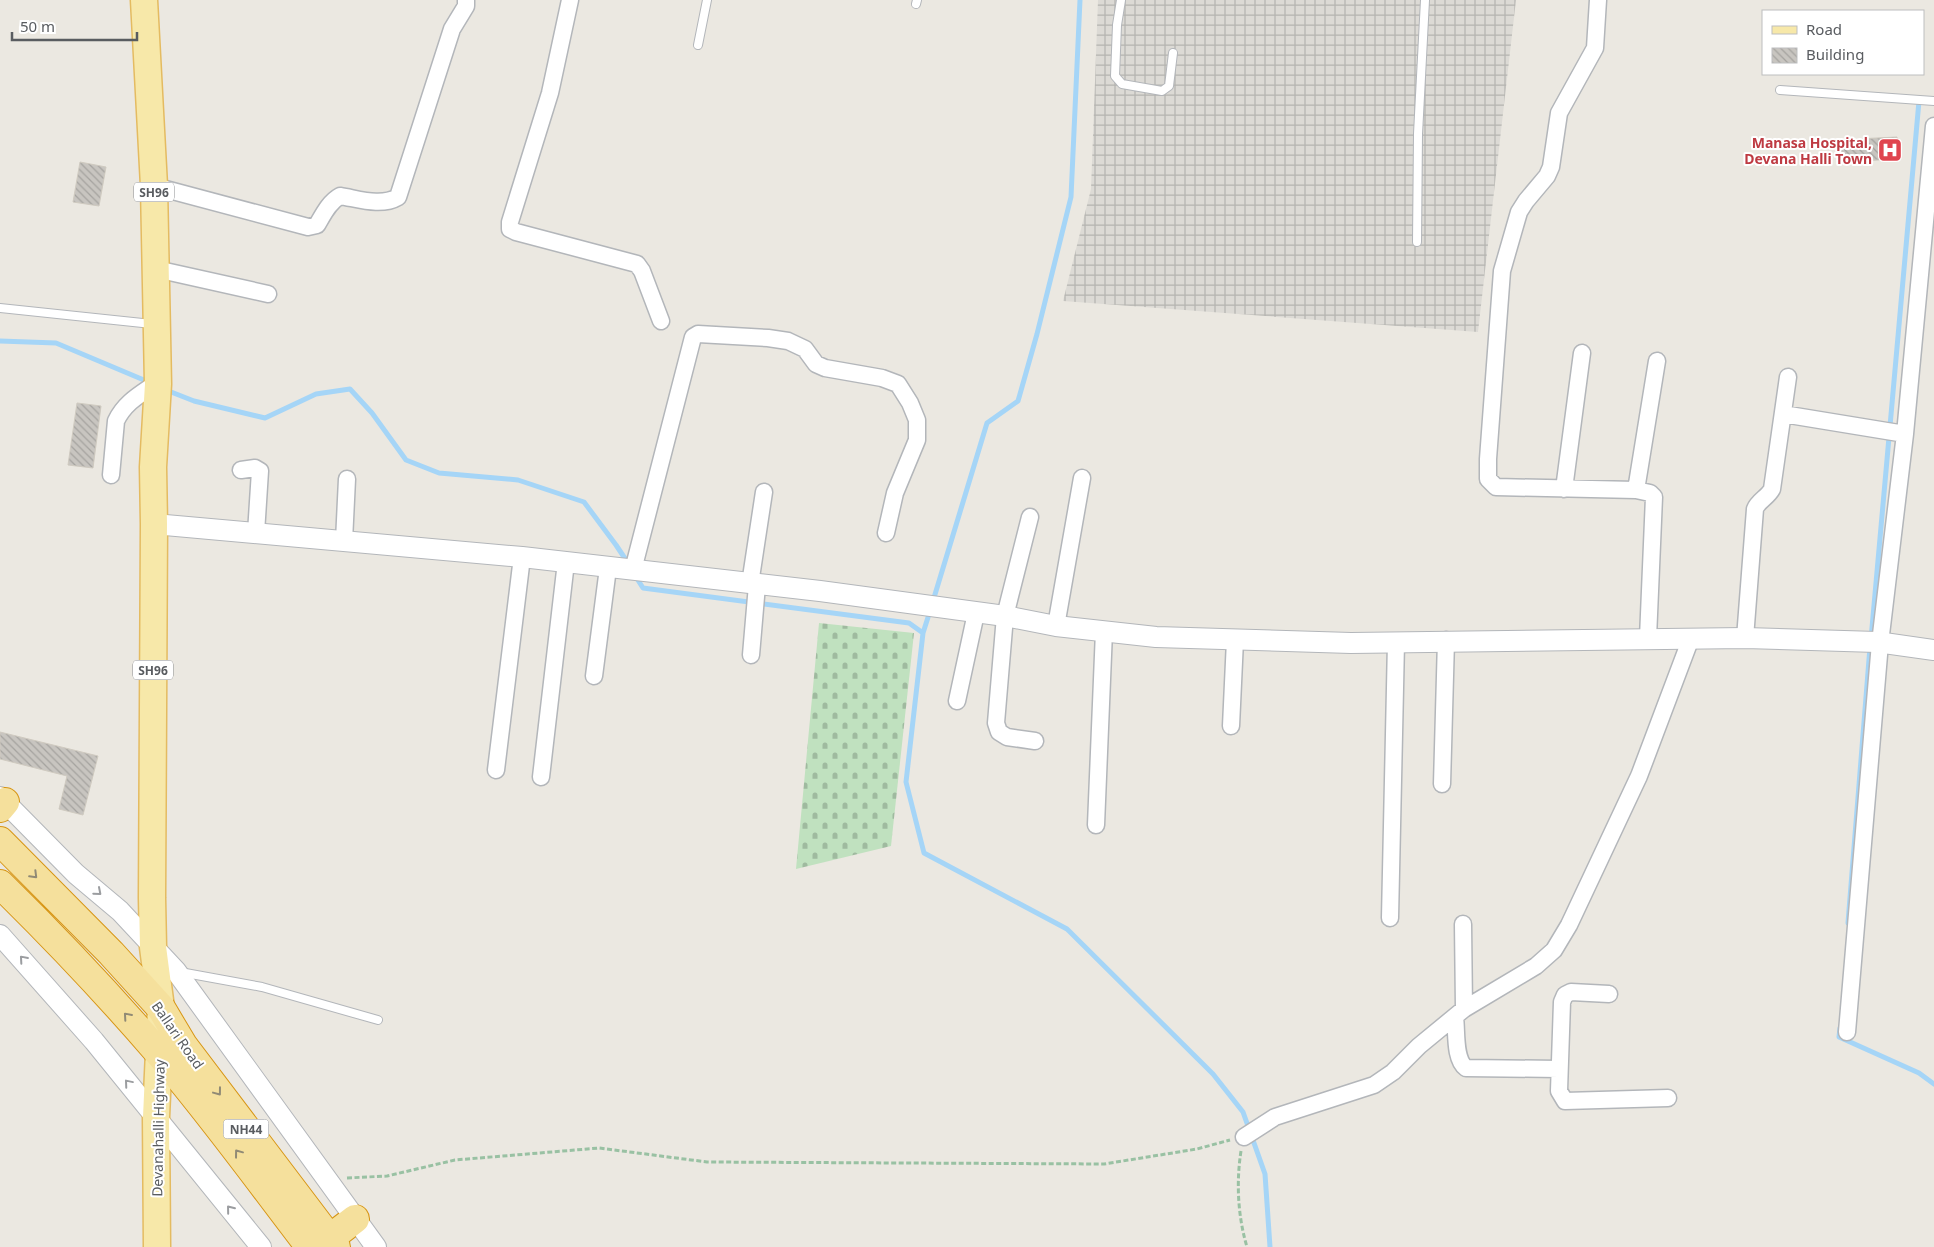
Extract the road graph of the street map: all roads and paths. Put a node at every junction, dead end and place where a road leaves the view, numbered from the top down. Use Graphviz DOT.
graph roads {
  1 [pos="144,0"];
  2 [pos="466,0"];
  3 [pos="570,0"];
  4 [pos="708,0"];
  5 [pos="1122,0"];
  6 [pos="1425,0"];
  7 [pos="1598,0"];
  8 [pos="698,45"];
  9 [pos="1173,53"];
  10 [pos="1780,90"];
  11 [pos="1934,101"];
  12 [pos="1934,126"];
  13 [pos="1932,159"];
  14 [pos="154,186"];
  15 [pos="1417,242"];
  16 [pos="156,269"];
  17 [pos="268,294"];
  18 [pos="0,308"];
  19 [pos="661,321"];
  20 [pos="157,325"];
  21 [pos="1582,353"];
  22 [pos="1658,362"];
  23 [pos="1788,377"];
  24 [pos="158,386"];
  25 [pos="1783,414"];
  26 [pos="1905,434"];
  27 [pos="241,470"];
  28 [pos="111,475"];
  29 [pos="1082,478"];
  30 [pos="347,479"];
  31 [pos="1564,489"];
  32 [pos="1636,490"];
  33 [pos="764,492"];
  34 [pos="1030,517"];
  35 [pos="154,524"];
  36 [pos="256,533"];
  37 [pos="886,533"];
  38 [pos="344,541"];
  39 [pos="522,557"];
  40 [pos="566,562"];
  41 [pos="622,569"];
  42 [pos="754,584"];
  43 [pos="976,613"];
  44 [pos="1005,616"];
  45 [pos="1056,626"];
  46 [pos="1104,632"];
  47 [pos="1648,638"];
  48 [pos="1691,638"];
  49 [pos="1745,638"];
  50 [pos="1235,640"];
  51 [pos="1446,640"];
  52 [pos="1396,642"];
  53 [pos="1874,642"];
  54 [pos="1934,650"];
  55 [pos="751,656"];
  56 [pos="594,676"];
  57 [pos="957,701"];
  58 [pos="1231,726"];
  59 [pos="1035,740"];
  60 [pos="496,770"];
  61 [pos="540,777"];
  62 [pos="1442,784"];
  63 [pos="2,802"];
  64 [pos="1096,825"];
  65 [pos="0,841"];
  66 [pos="0,884"];
  67 [pos="1390,918"];
  68 [pos="1463,924"];
  69 [pos="0,935"];
  70 [pos="153,946"];
  71 [pos="176,971"];
  72 [pos="1609,994"];
  73 [pos="161,1008"];
  74 [pos="1460,1013"];
  75 [pos="378,1020"];
  76 [pos="1847,1032"];
  77 [pos="159,1053"];
  78 [pos="1559,1069"];
  79 [pos="1668,1098"];
  80 [pos="156,1117"];
  81 [pos="1244,1137"];
  82 [pos="328,1179"];
  83 [pos="355,1219"];
  84 [pos="325,1244"];
  85 [pos="157,1247"];
  86 [pos="261,1247"];
  87 [pos="376,1247"];
  88 [pos="1247,1247"];
  1 -- 14 [label="main road, SH96"];
  2 -- 14 [label="street"];
  3 -- 19 [label="street"];
  4 -- 8 [label="lane"];
  5 -- 9 [label="lane"];
  6 -- 15 [label="lane"];
  7 -- 31 [label="street"];
  10 -- 11 [label="lane"];
  12 -- 13 [label="street"];
  13 -- 26 [label="street"];
  14 -- 16 [label="main road, SH96"];
  16 -- 17 [label="street"];
  16 -- 20 [label="main road, SH96"];
  18 -- 20 [label="lane"];
  20 -- 24 [label="main road, SH96"];
  21 -- 31 [label="street"];
  22 -- 32 [label="street"];
  23 -- 25 [label="street"];
  24 -- 28 [label="street"];
  24 -- 35 [label="main road, SH96"];
  25 -- 26 [label="street"];
  25 -- 49 [label="street"];
  26 -- 53 [label="street"];
  27 -- 36 [label="street"];
  29 -- 45 [label="street"];
  30 -- 38 [label="street"];
  31 -- 32 [label="street"];
  32 -- 47 [label="street"];
  33 -- 42 [label="street"];
  34 -- 44 [label="street"];
  35 -- 36 [label="street"];
  35 -- 70 [label="main road, SH96"];
  36 -- 38 [label="street"];
  37 -- 41 [label="street"];
  38 -- 39 [label="street"];
  39 -- 40 [label="street"];
  39 -- 60 [label="street"];
  40 -- 41 [label="street"];
  40 -- 61 [label="street"];
  41 -- 42 [label="street"];
  41 -- 56 [label="street"];
  42 -- 43 [label="street"];
  42 -- 55 [label="street"];
  43 -- 44 [label="street"];
  43 -- 57 [label="street"];
  44 -- 45 [label="street"];
  44 -- 59 [label="street"];
  45 -- 46 [label="street"];
  46 -- 50 [label="street"];
  46 -- 64 [label="street"];
  47 -- 48 [label="street"];
  47 -- 51 [label="street"];
  48 -- 49 [label="street"];
  48 -- 74 [label="street"];
  49 -- 53 [label="street"];
  50 -- 52 [label="street"];
  50 -- 58 [label="street"];
  51 -- 52 [label="street"];
  51 -- 62 [label="street"];
  52 -- 67 [label="street"];
  53 -- 54 [label="street"];
  53 -- 76 [label="street"];
  63 -- 70 [label="street, one-way"];
  65 -- 73 [label="highway, Ballari Road / NH44, one-way"];
  77 -- 66 [label="highway, Ballari Road / NH44, one-way"];
  68 -- 74 [label="street"];
  80 -- 69 [label="street, one-way"];
  70 -- 71 [label="street"];
  70 -- 73 [label="main road, SH96"];
  71 -- 75 [label="lane"];
  71 -- 82 [label="street"];
  72 -- 78 [label="street"];
  73 -- 77 [label="main road, Devanahalli Highway"];
  73 -- 84 [label="highway, Ballari Road / NH44, one-way"];
  74 -- 78 [label="street"];
  74 -- 81 [label="street"];
  77 -- 80 [label="main road, Devanahalli Highway"];
  84 -- 77 [label="highway, Ballari Road / NH44, one-way"];
  78 -- 79 [label="street"];
  80 -- 85 [label="main road, Devanahalli Highway"];
  86 -- 80 [label="street, one-way"];
  81 -- 82 [label="path"];
  81 -- 88 [label="path"];
  82 -- 83 [label="street"];
  83 -- 84 [label="highway"];
  83 -- 87 [label="street"];
}
